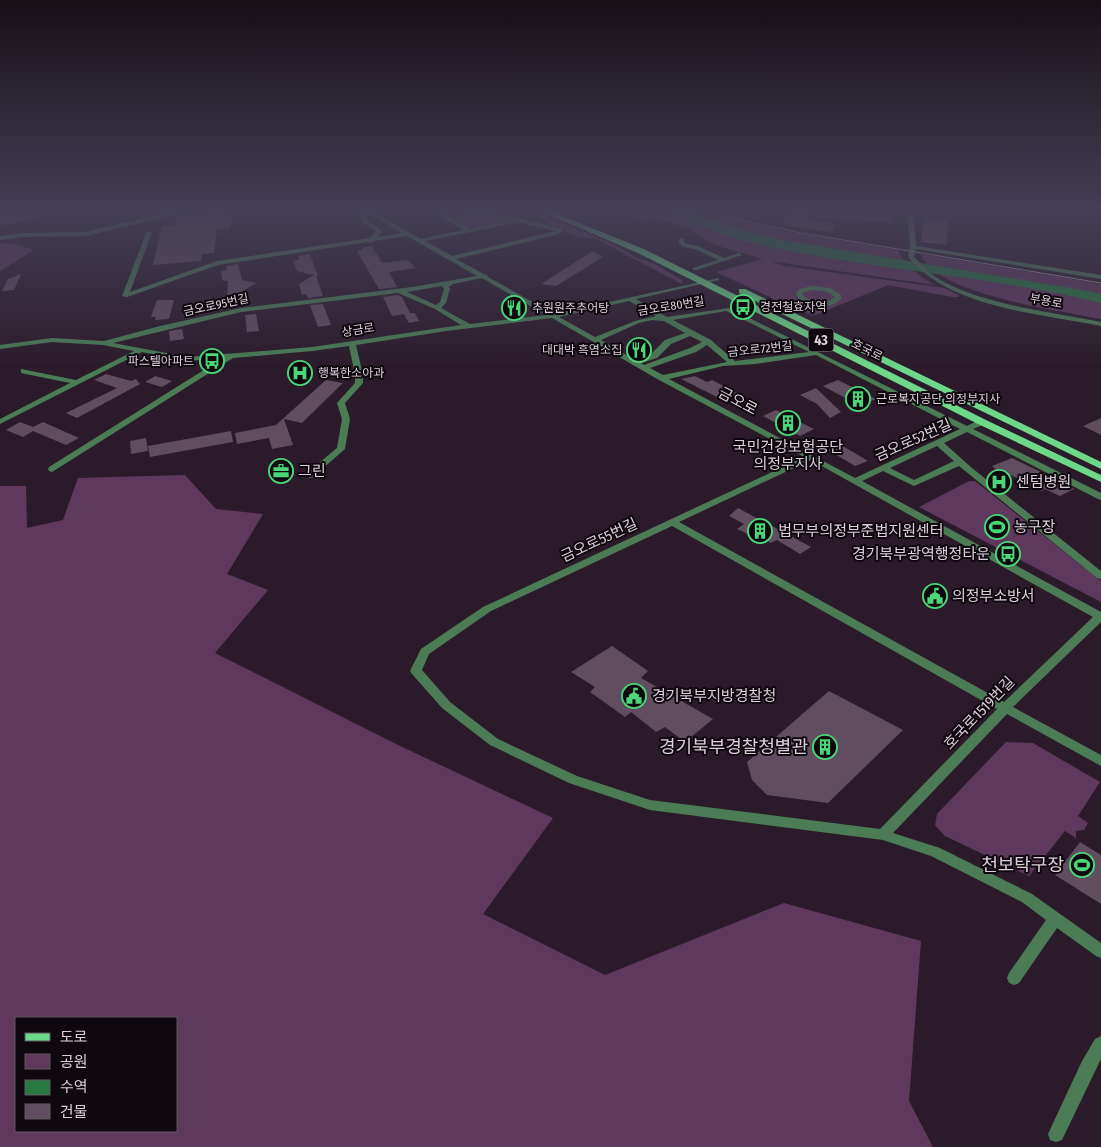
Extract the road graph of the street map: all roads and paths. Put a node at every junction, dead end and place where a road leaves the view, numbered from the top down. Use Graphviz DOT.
graph roads {
  1 [pos="138,263"];
  2 [pos="220,263"];
  3 [pos="460,263"];
  4 [pos="664,263"];
  5 [pos="679,263"];
  6 [pos="716,263"];
  7 [pos="916,263"];
  8 [pos="1003,263"];
  9 [pos="694,269"];
  10 [pos="485,276"];
  11 [pos="1101,277"];
  12 [pos="717,279"];
  13 [pos="450,283"];
  14 [pos="706,283"];
  15 [pos="802,290"];
  16 [pos="398,291"];
  17 [pos="630,299"];
  18 [pos="437,308"];
  19 [pos="723,309"];
  20 [pos="554,316"];
  21 [pos="666,319"];
  22 [pos="1101,324"];
  23 [pos="468,326"];
  24 [pos="690,333"];
  25 [pos="595,340"];
  26 [pos="352,342"];
  27 [pos="708,342"];
  28 [pos="103,343"];
  29 [pos="0,347"];
  30 [pos="139,351"];
  31 [pos="817,353"];
  32 [pos="233,355"];
  33 [pos="636,362"];
  34 [pos="733,363"];
  35 [pos="644,367"];
  36 [pos="24,371"];
  37 [pos="662,378"];
  38 [pos="78,383"];
  39 [pos="0,422"];
  40 [pos="982,422"];
  41 [pos="968,430"];
  42 [pos="939,443"];
  43 [pos="811,457"];
  44 [pos="960,462"];
  45 [pos="1101,466"];
  46 [pos="884,468"];
  47 [pos="52,469"];
  48 [pos="310,474"];
  49 [pos="1101,478"];
  50 [pos="855,481"];
  51 [pos="1101,497"];
  52 [pos="672,522"];
  53 [pos="1101,576"];
  54 [pos="1101,617"];
  55 [pos="1006,707"];
  56 [pos="1101,761"];
  57 [pos="883,835"];
  58 [pos="1056,918"];
  59 [pos="1101,950"];
  60 [pos="1014,978"];
  61 [pos="1101,1044"];
  62 [pos="1056,1134"];
  1 -- 2 [label="street"];
  3 -- 10 [label="street, 금오로"];
  4 -- 14 [label="main road, 호국로 / 43"];
  5 -- 9 [label="main road, 호국로 / 43"];
  6 -- 9 [label="street"];
  7 -- 22 [label="street, 부용로"];
  8 -- 11 [label="street"];
  9 -- 12 [label="main road, 호국로 / 43"];
  10 -- 13 [label="street, 금오로95번길"];
  10 -- 20 [label="street, 금오로"];
  12 -- 14 [label="street, 상금로"];
  12 -- 45 [label="main road, 호국로 / 43"];
  13 -- 16 [label="street, 금오로95번길"];
  13 -- 18 [label="street"];
  14 -- 17 [label="street, 상금로"];
  14 -- 40 [label="main road, 호국로 / 43"];
  15 -- 15 [label="street"];
  16 -- 18 [label="street"];
  16 -- 28 [label="street, 금오로95번길"];
  17 -- 20 [label="street, 상금로"];
  17 -- 21 [label="street"];
  18 -- 23 [label="street"];
  19 -- 21 [label="street, 금오로80번길"];
  19 -- 31 [label="street, 금오로72번길"];
  20 -- 23 [label="street, 상금로"];
  20 -- 25 [label="street, 금오로"];
  21 -- 24 [label="street"];
  21 -- 25 [label="street, 금오로80번길"];
  23 -- 26 [label="street, 상금로"];
  24 -- 27 [label="street"];
  24 -- 33 [label="street"];
  25 -- 33 [label="street, 금오로"];
  26 -- 32 [label="street, 상금로"];
  26 -- 48 [label="street"];
  27 -- 34 [label="street"];
  27 -- 35 [label="street"];
  28 -- 29 [label="street, 상금로"];
  28 -- 30 [label="street, 상금로"];
  30 -- 32 [label="street, 상금로"];
  30 -- 38 [label="street"];
  31 -- 34 [label="street, 금오로72번길"];
  31 -- 41 [label="street"];
  32 -- 47 [label="street"];
  33 -- 35 [label="street, 금오로"];
  34 -- 37 [label="street, 금오로72번길"];
  35 -- 37 [label="street, 금오로"];
  36 -- 38 [label="street"];
  37 -- 43 [label="street, 금오로"];
  38 -- 39 [label="street"];
  40 -- 41 [label="street, 금오로52번길"];
  40 -- 49 [label="main road, 호국로 / 43"];
  41 -- 42 [label="street, 금오로52번길"];
  41 -- 51 [label="street"];
  42 -- 44 [label="street"];
  42 -- 46 [label="street, 금오로52번길"];
  43 -- 50 [label="street, 금오로"];
  43 -- 52 [label="street, 금오로55번길"];
  44 -- 46 [label="street"];
  44 -- 53 [label="street"];
  46 -- 50 [label="street, 금오로52번길"];
  50 -- 54 [label="street, 금오로"];
  52 -- 55 [label="street"];
  52 -- 57 [label="street, 금오로55번길"];
  54 -- 55 [label="street, 호국로1519번길"];
  55 -- 56 [label="street"];
  55 -- 57 [label="street, 호국로1519번길"];
  57 -- 58 [label="street"];
  58 -- 59 [label="street"];
  58 -- 60 [label="street"];
  61 -- 62 [label="street"];
}
